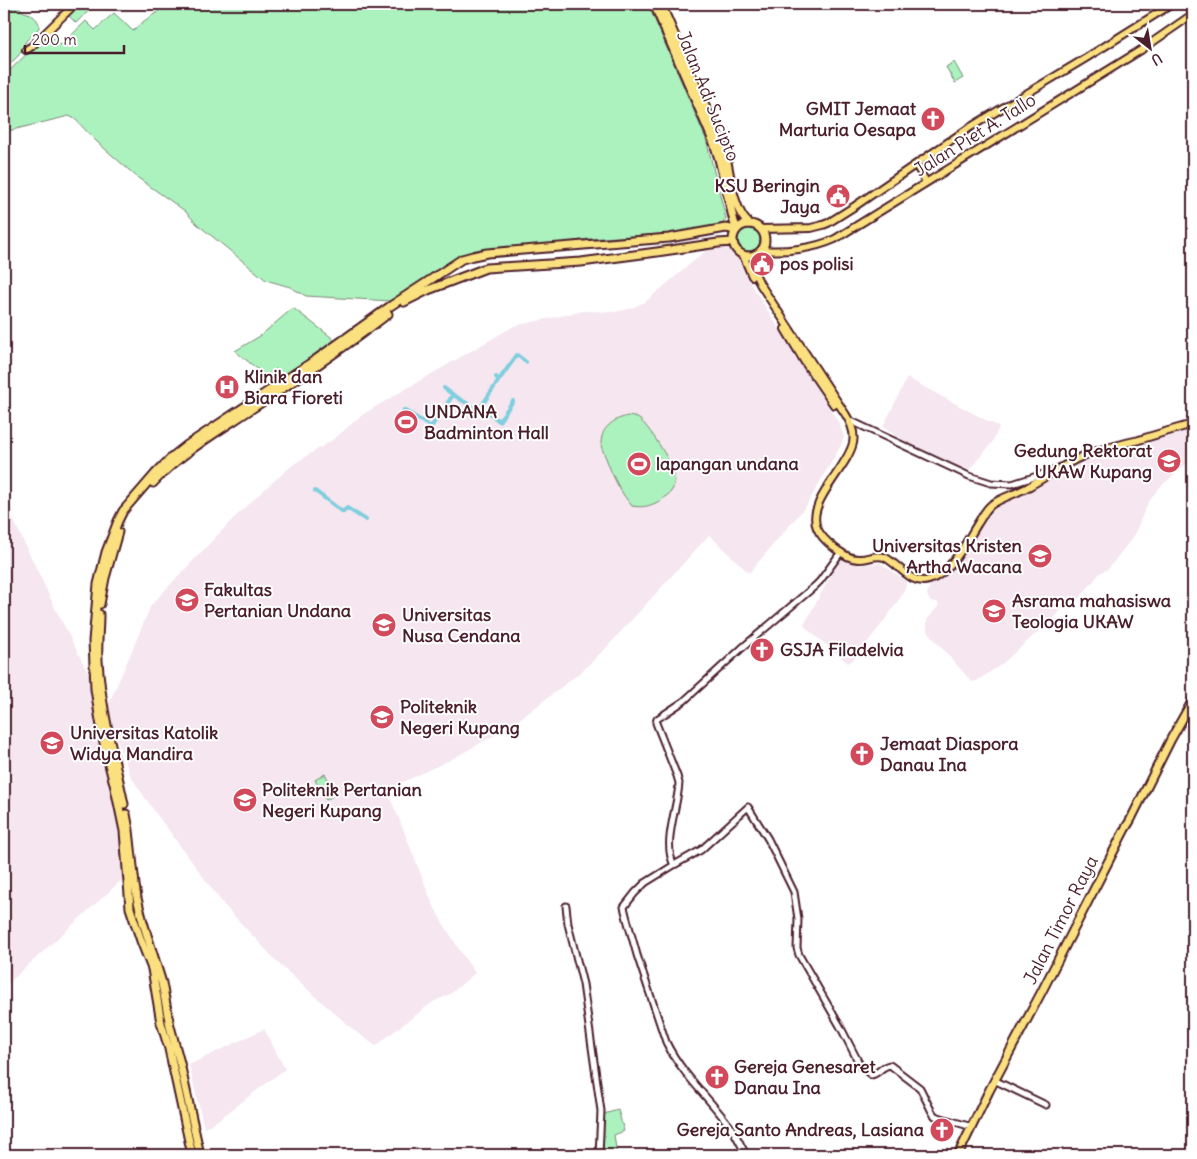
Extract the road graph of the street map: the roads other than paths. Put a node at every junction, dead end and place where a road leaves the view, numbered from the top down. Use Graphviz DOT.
graph roads {
  1 [pos="69,4"];
  2 [pos="75,4"];
  3 [pos="654,4"];
  4 [pos="661,4"];
  5 [pos="1172,4"];
  6 [pos="1193,14"];
  7 [pos="669,29"];
  8 [pos="916,165"];
  9 [pos="926,182"];
  10 [pos="749,224"];
  11 [pos="760,229"];
  12 [pos="737,230"];
  13 [pos="733,242"];
  14 [pos="758,252"];
  15 [pos="744,255"];
  16 [pos="440,273"];
  17 [pos="445,283"];
  18 [pos="847,417"];
  19 [pos="230,420"];
  20 [pos="1193,424"];
  21 [pos="1056,470"];
  22 [pos="841,552"];
  23 [pos="98,688"];
  24 [pos="1193,700"];
  25 [pos="674,865"];
  26 [pos="566,906"];
  27 [pos="140,907"];
  28 [pos="130,908"];
  29 [pos="994,1080"];
  30 [pos="184,1102"];
  31 [pos="1046,1105"];
  32 [pos="972,1127"];
  33 [pos="192,1155"];
  34 [pos="200,1155"];
  35 [pos="599,1155"];
  36 [pos="746,1155"];
  37 [pos="958,1155"];
  1 -- 2 [label="main road"];
  3 -- 7 [label="highway, Jalan Adi Sucipto"];
  4 -- 7 [label="highway, Jalan Adi Sucipto"];
  5 -- 8 [label="main road, Jalan Piet A. Tallo"];
  6 -- 9 [label="main road, Jalan Piet A. Tallo"];
  7 -- 10 [label="highway, Jalan Adi Sucipto"];
  7 -- 12 [label="highway, Jalan Adi Sucipto"];
  8 -- 9 [label="main road"];
  8 -- 11 [label="main road, Jalan Piet A. Tallo"];
  9 -- 14 [label="main road, Jalan Piet A. Tallo"];
  10 -- 11 [label="highway"];
  10 -- 12 [label="highway"];
  11 -- 14 [label="highway"];
  12 -- 13 [label="highway"];
  12 -- 16 [label="highway"];
  13 -- 15 [label="highway"];
  13 -- 17 [label="highway"];
  14 -- 15 [label="highway"];
  14 -- 18 [label="main road"];
  15 -- 18 [label="main road"];
  16 -- 17 [label="highway"];
  16 -- 19 [label="highway"];
  17 -- 19 [label="highway"];
  18 -- 21 [label="street"];
  18 -- 22 [label="main road"];
  19 -- 23 [label="highway"];
  20 -- 21 [label="main road"];
  21 -- 22 [label="main road"];
  22 -- 25 [label="street"];
  23 -- 27 [label="highway"];
  23 -- 28 [label="highway"];
  24 -- 29 [label="highway, Jalan Timor Raya"];
  25 -- 32 [label="street"];
  25 -- 36 [label="street"];
  26 -- 35 [label="street"];
  27 -- 28 [label="highway"];
  27 -- 30 [label="highway"];
  28 -- 30 [label="highway"];
  29 -- 31 [label="street"];
  29 -- 32 [label="highway, Jalan Timor Raya"];
  30 -- 33 [label="highway"];
  30 -- 34 [label="highway"];
  32 -- 37 [label="highway, Jalan Timor Raya"];
}
